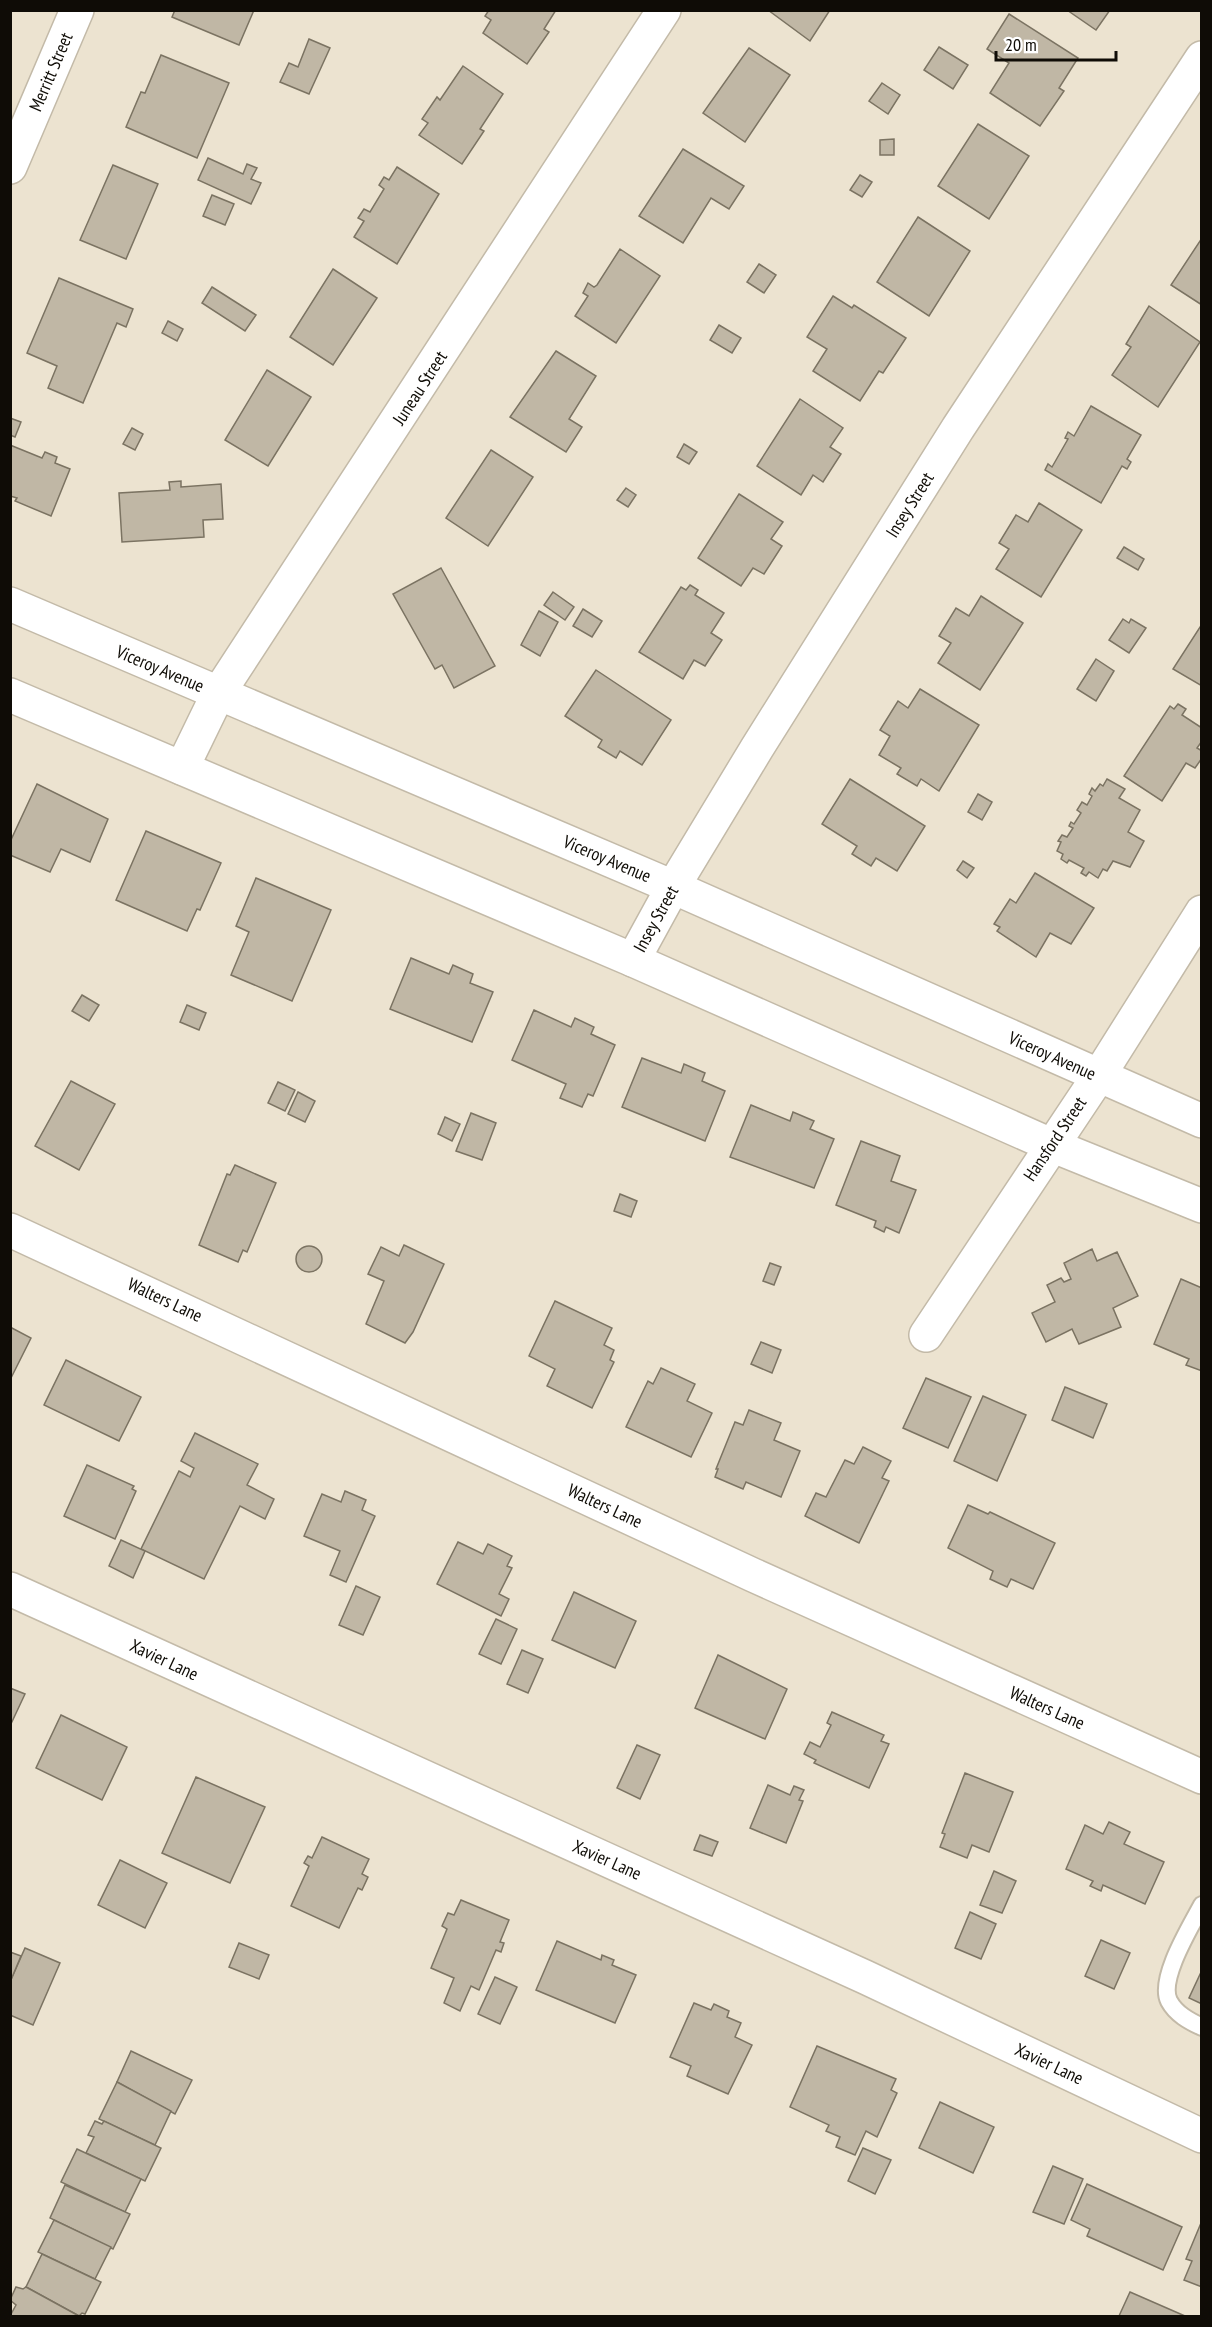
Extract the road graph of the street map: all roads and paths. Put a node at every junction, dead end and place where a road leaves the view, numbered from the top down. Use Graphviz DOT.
graph roads {
  1 [pos="77,10"];
  2 [pos="664,10"];
  3 [pos="1202,58"];
  4 [pos="10,167"];
  5 [pos="10,604"];
  6 [pos="218,694"];
  7 [pos="10,695"];
  8 [pos="182,768"];
  9 [pos="673,887"];
  10 [pos="1202,912"];
  11 [pos="633,960"];
  12 [pos="1098,1077"];
  13 [pos="1202,1121"];
  14 [pos="1051,1145"];
  15 [pos="1202,1206"];
  16 [pos="10,1230"];
  17 [pos="926,1335"];
  18 [pos="10,1589"];
  19 [pos="1202,1777"];
  20 [pos="1202,1905"];
  21 [pos="1202,2027"];
  22 [pos="1202,2136"];
  1 -- 4 [label="street, Merritt Street"];
  2 -- 6 [label="street, Juneau Street"];
  3 -- 9 [label="street, Insey Street"];
  5 -- 6 [label="street, Viceroy Avenue"];
  6 -- 8 [label="street, Juneau Street"];
  6 -- 9 [label="street, Viceroy Avenue"];
  7 -- 8 [label="street"];
  8 -- 11 [label="street"];
  9 -- 11 [label="street, Insey Street"];
  9 -- 12 [label="street, Viceroy Avenue"];
  10 -- 12 [label="street, Hansford Street"];
  11 -- 14 [label="street"];
  12 -- 13 [label="street, Viceroy Avenue"];
  12 -- 14 [label="street, Hansford Street"];
  14 -- 15 [label="street"];
  14 -- 17 [label="street, Hansford Street"];
  16 -- 19 [label="street, Walters Lane"];
  18 -- 22 [label="street, Xavier Lane"];
  20 -- 21 [label="lane"];
}
